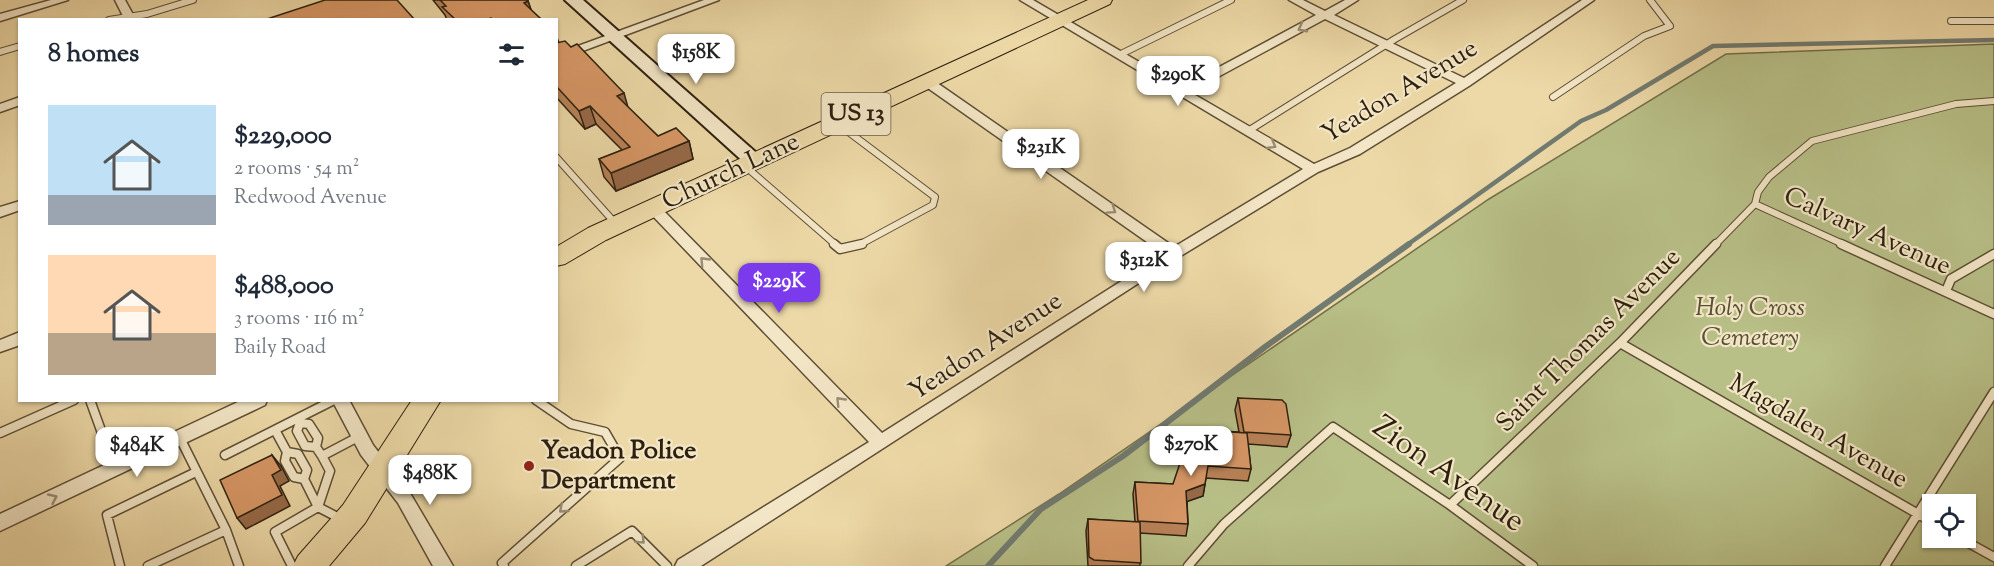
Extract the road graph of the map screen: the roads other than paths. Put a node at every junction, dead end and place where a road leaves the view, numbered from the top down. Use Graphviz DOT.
graph roads {
  1 [pos="63,0"];
  2 [pos="120,0"];
  3 [pos="193,0"];
  4 [pos="573,0"];
  5 [pos="714,0"];
  6 [pos="1025,0"];
  7 [pos="1103,0"];
  8 [pos="1231,0"];
  9 [pos="1294,0"];
  10 [pos="1353,0"];
  11 [pos="1463,0"];
  12 [pos="1589,0"];
  13 [pos="1650,0"];
  14 [pos="1326,16"];
  15 [pos="0,18"];
  16 [pos="130,18"];
  17 [pos="1059,20"];
  18 [pos="1951,21"];
  19 [pos="1994,21"];
  20 [pos="614,37"];
  21 [pos="1387,46"];
  22 [pos="18,47"];
  23 [pos="0,52"];
  24 [pos="1119,55"];
  25 [pos="558,57"];
  26 [pos="926,81"];
  27 [pos="1465,83"];
  28 [pos="1181,92"];
  29 [pos="1553,97"];
  30 [pos="1994,101"];
  31 [pos="18,103"];
  32 [pos="0,108"];
  33 [pos="837,123"];
  34 [pos="1248,131"];
  35 [pos="558,159"];
  36 [pos="749,164"];
  37 [pos="1313,169"];
  38 [pos="1755,204"];
  39 [pos="18,206"];
  40 [pos="653,208"];
  41 [pos="0,212"];
  42 [pos="617,225"];
  43 [pos="1174,254"];
  44 [pos="1994,254"];
  45 [pos="558,257"];
  46 [pos="1946,291"];
  47 [pos="1994,314"];
  48 [pos="18,339"];
  49 [pos="1620,343"];
  50 [pos="0,346"];
  51 [pos="1994,392"];
  52 [pos="70,402"];
  53 [pos="91,402"];
  54 [pos="255,402"];
  55 [pos="331,402"];
  56 [pos="341,402"];
  57 [pos="426,402"];
  58 [pos="539,402"];
  59 [pos="299,421"];
  60 [pos="275,430"];
  61 [pos="0,433"];
  62 [pos="360,436"];
  63 [pos="180,438"];
  64 [pos="881,443"];
  65 [pos="316,447"];
  66 [pos="287,452"];
  67 [pos="225,455"];
  68 [pos="322,456"];
  69 [pos="115,469"];
  70 [pos="382,469"];
  71 [pos="196,472"];
  72 [pos="304,479"];
  73 [pos="1450,505"];
  74 [pos="318,507"];
  75 [pos="1917,514"];
  76 [pos="1922,517"];
  77 [pos="348,522"];
  78 [pos="0,523"];
  79 [pos="226,530"];
  80 [pos="1976,547"];
  81 [pos="1994,557"];
  82 [pos="501,565"];
  83 [pos="120,566"];
  84 [pos="148,566"];
  85 [pos="239,566"];
  86 [pos="292,566"];
  87 [pos="309,566"];
  88 [pos="443,566"];
  89 [pos="576,566"];
  90 [pos="667,566"];
  91 [pos="685,566"];
  92 [pos="1188,566"];
  93 [pos="1533,566"];
  94 [pos="1886,566"];
  1 -- 15 [label="street"];
  2 -- 16 [label="street"];
  3 -- 16 [label="lane"];
  4 -- 20 [label="street"];
  5 -- 20 [label="street"];
  6 -- 17 [label="street"];
  7 -- 17 [label="main road, Church Lane / US 13"];
  8 -- 24 [label="lane"];
  9 -- 14 [label="street"];
  10 -- 14 [label="street"];
  11 -- 21 [label="lane"];
  12 -- 27 [label="street, Yeadon Avenue"];
  13 -- 29 [label="lane"];
  14 -- 21 [label="street"];
  14 -- 28 [label="street, one-way"];
  17 -- 24 [label="street"];
  17 -- 26 [label="main road, Church Lane / US 13"];
  18 -- 19 [label="lane"];
  20 -- 25 [label="street"];
  20 -- 36 [label="street"];
  21 -- 27 [label="street"];
  21 -- 34 [label="lane"];
  22 -- 23 [label="lane"];
  24 -- 28 [label="street"];
  26 -- 33 [label="main road, Church Lane / US 13"];
  26 -- 43 [label="street, one-way"];
  27 -- 37 [label="street, Yeadon Avenue"];
  28 -- 34 [label="street"];
  30 -- 38 [label="lane, Saint Thomas Avenue"];
  31 -- 32 [label="street"];
  33 -- 36 [label="main road, Church Lane / US 13"];
  33 -- 36 [label="lane"];
  34 -- 37 [label="street, one-way"];
  35 -- 42 [label="lane"];
  36 -- 40 [label="main road, Church Lane / US 13"];
  37 -- 43 [label="street, Yeadon Avenue"];
  38 -- 46 [label="lane, Calvary Avenue"];
  38 -- 49 [label="lane, Saint Thomas Avenue"];
  39 -- 41 [label="street"];
  40 -- 42 [label="main road, Church Lane / US 13"];
  64 -- 40 [label="street, one-way"];
  42 -- 45 [label="main road, Church Lane / US 13"];
  43 -- 64 [label="street, Yeadon Avenue"];
  44 -- 46 [label="lane"];
  46 -- 47 [label="lane, Calvary Avenue"];
  48 -- 50 [label="street"];
  49 -- 73 [label="lane, Saint Thomas Avenue"];
  49 -- 75 [label="lane, Magdalen Avenue"];
  51 -- 75 [label="lane"];
  52 -- 61 [label="lane"];
  53 -- 69 [label="lane"];
  54 -- 63 [label="street"];
  55 -- 59 [label="lane"];
  56 -- 62 [label="street"];
  57 -- 70 [label="main road"];
  58 -- 82 [label="lane, one-way"];
  59 -- 60 [label="lane"];
  59 -- 65 [label="lane"];
  59 -- 65 [label="lane"];
  60 -- 66 [label="lane"];
  60 -- 67 [label="lane"];
  62 -- 68 [label="lane"];
  62 -- 70 [label="street"];
  63 -- 69 [label="street"];
  63 -- 71 [label="lane"];
  64 -- 91 [label="street, Yeadon Avenue"];
  65 -- 68 [label="lane"];
  66 -- 72 [label="lane"];
  66 -- 72 [label="lane"];
  68 -- 74 [label="lane"];
  78 -- 69 [label="street, one-way"];
  70 -- 77 [label="main road"];
  70 -- 88 [label="street"];
  71 -- 79 [label="lane"];
  71 -- 83 [label="lane"];
  72 -- 74 [label="lane"];
  73 -- 92 [label="lane, Zion Avenue"];
  73 -- 93 [label="lane, Zion Avenue"];
  74 -- 77 [label="lane"];
  74 -- 86 [label="lane"];
  75 -- 76 [label="lane, Magdalen Avenue"];
  75 -- 94 [label="lane"];
  77 -- 87 [label="main road"];
  79 -- 84 [label="lane"];
  79 -- 85 [label="lane"];
  80 -- 81 [label="lane"];
  89 -- 90 [label="lane, one-way"];
}
